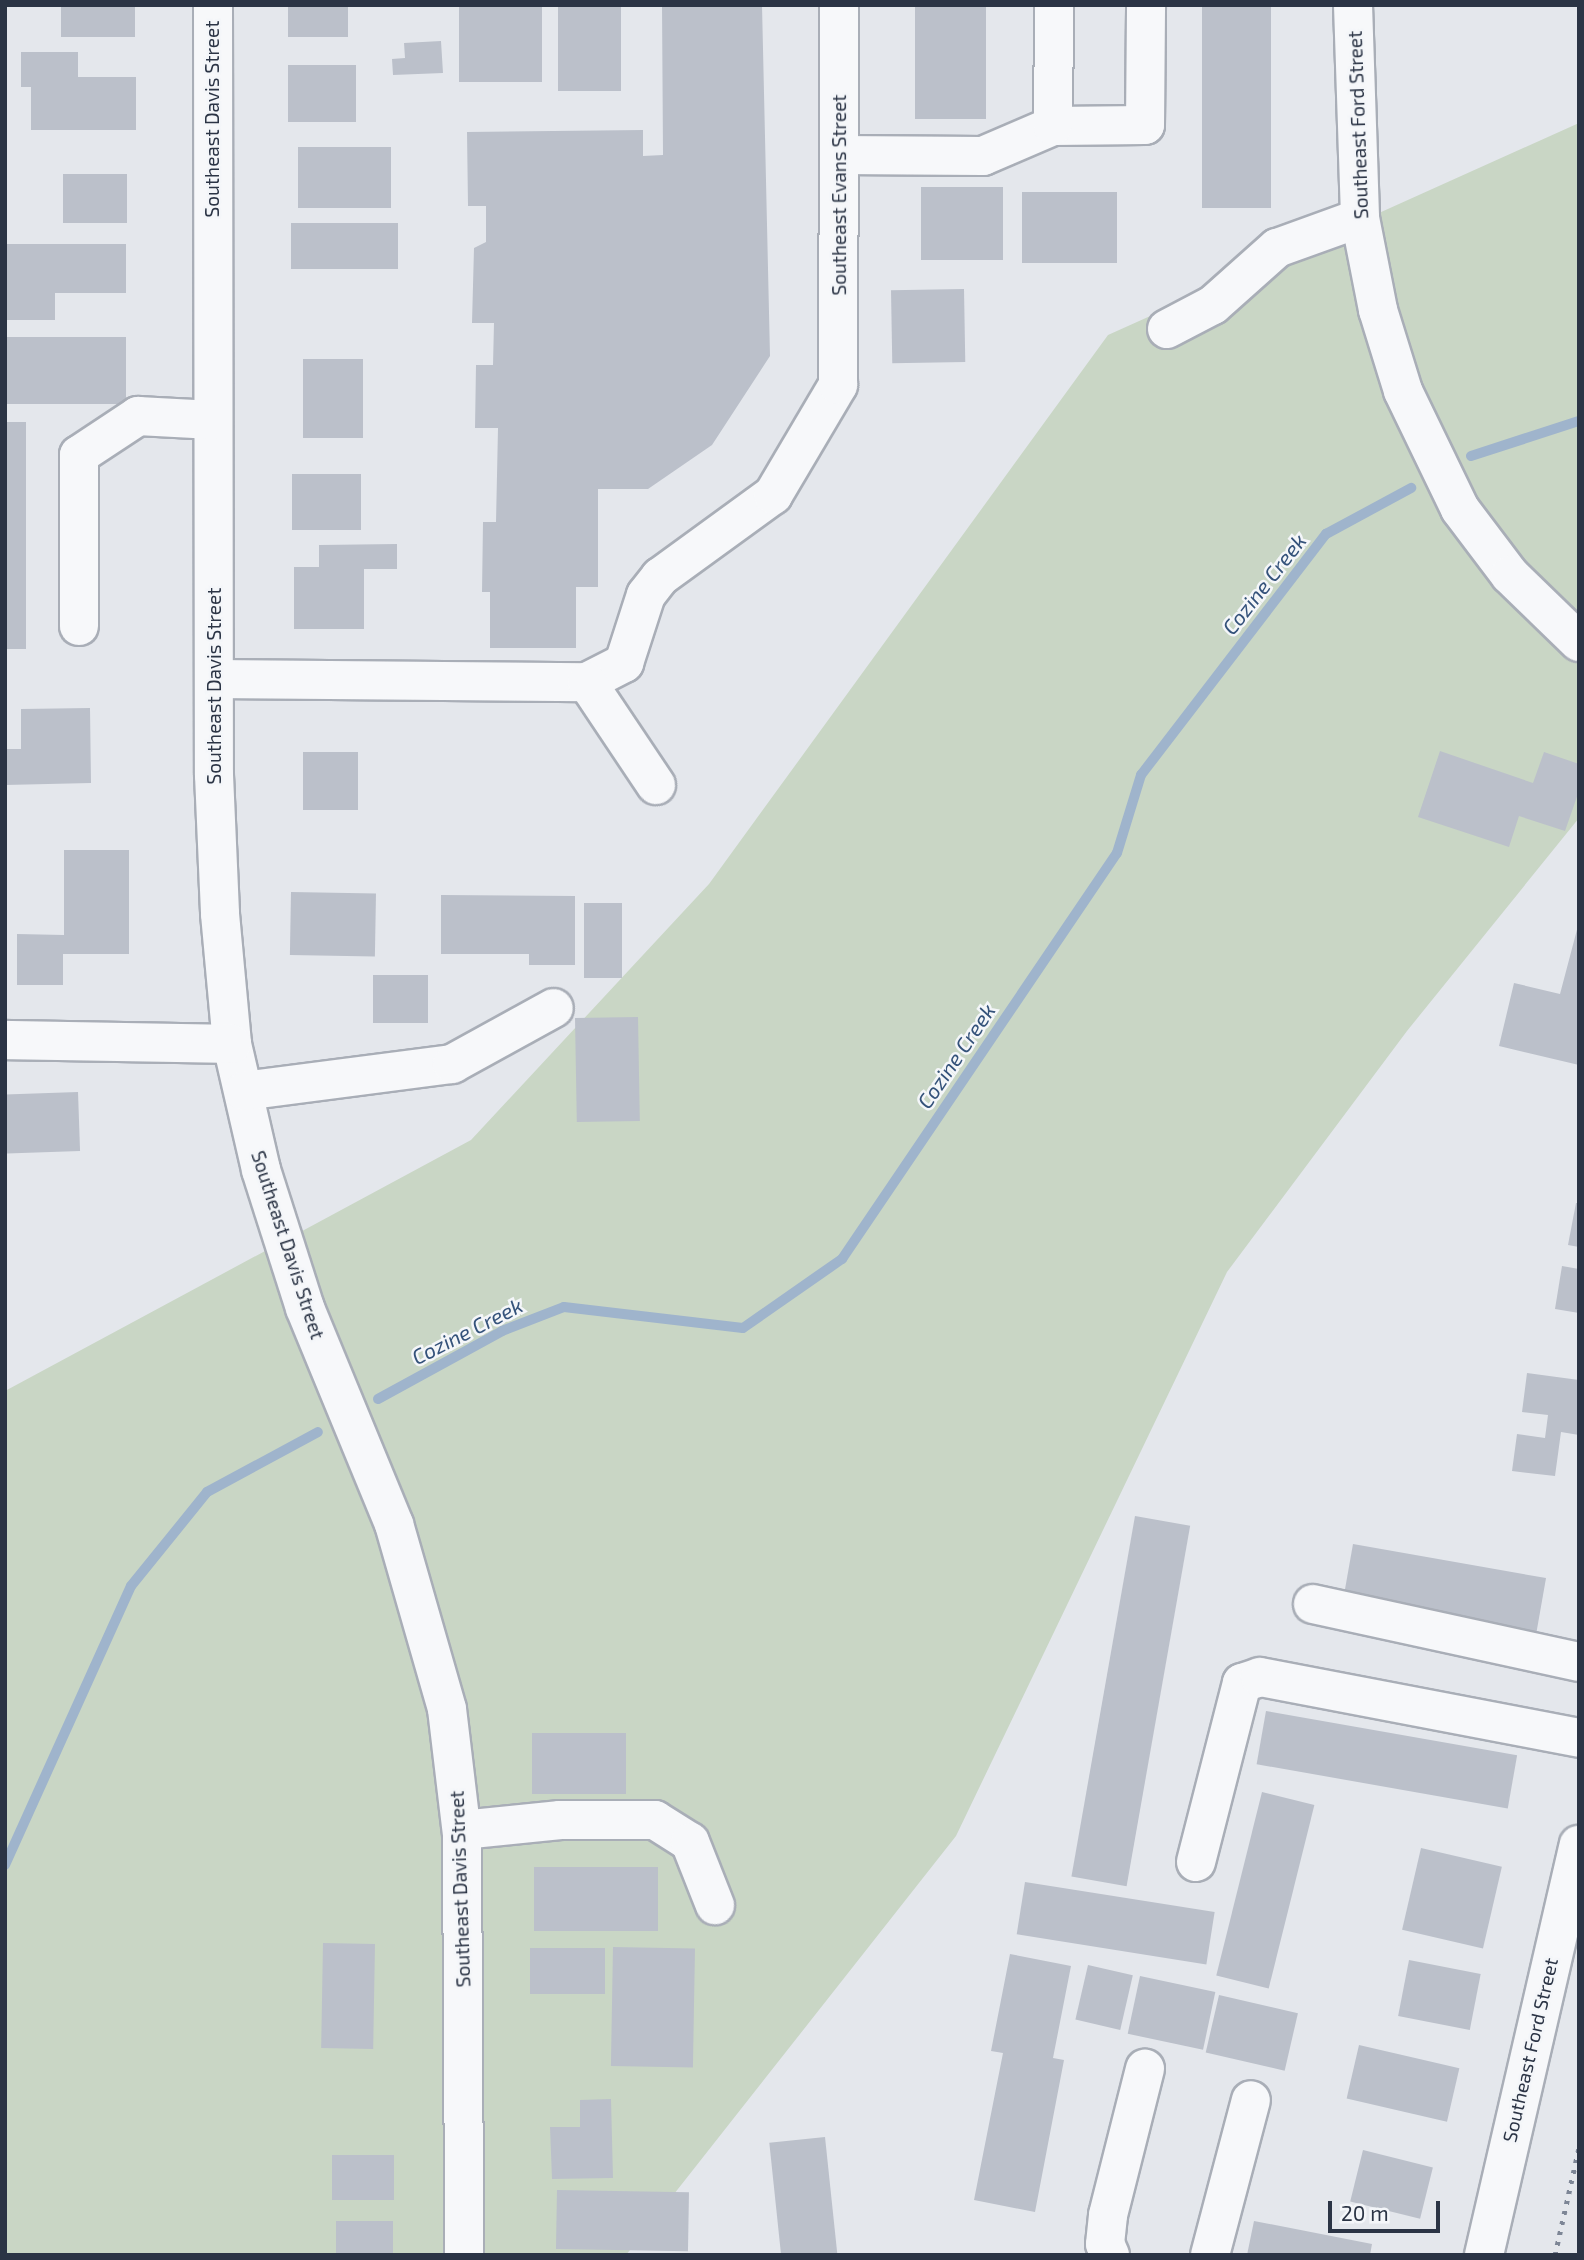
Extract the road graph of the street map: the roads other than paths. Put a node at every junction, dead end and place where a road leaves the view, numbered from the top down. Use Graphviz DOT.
graph roads {
  1 [pos="213,5"];
  2 [pos="839,5"];
  3 [pos="1054,5"];
  4 [pos="1146,5"];
  5 [pos="1353,5"];
  6 [pos="1053,126"];
  7 [pos="839,155"];
  8 [pos="1360,218"];
  9 [pos="1167,329"];
  10 [pos="213,420"];
  11 [pos="79,626"];
  12 [pos="1579,642"];
  13 [pos="214,679"];
  14 [pos="587,682"];
  15 [pos="656,785"];
  16 [pos="554,1008"];
  17 [pos="5,1040"];
  18 [pos="232,1044"];
  19 [pos="244,1091"];
  20 [pos="1313,1604"];
  21 [pos="1579,1661"];
  22 [pos="1579,1738"];
  23 [pos="462,1830"];
  24 [pos="1579,1845"];
  25 [pos="1196,1862"];
  26 [pos="715,1905"];
  27 [pos="1145,2069"];
  28 [pos="1251,2100"];
  29 [pos="464,2255"];
  30 [pos="1110,2255"];
  31 [pos="1210,2255"];
  32 [pos="1485,2255"];
  1 -- 10 [label="street, Southeast Davis Street"];
  2 -- 7 [label="street, Southeast Evans Street"];
  3 -- 6 [label="street"];
  4 -- 6 [label="street"];
  5 -- 8 [label="street, Southeast Ford Street"];
  6 -- 7 [label="street"];
  7 -- 14 [label="street, Southeast Evans Street"];
  8 -- 9 [label="street"];
  8 -- 12 [label="street, Southeast Ford Street"];
  10 -- 11 [label="street"];
  10 -- 13 [label="street, Southeast Davis Street"];
  13 -- 14 [label="street"];
  13 -- 18 [label="street, Southeast Davis Street"];
  14 -- 15 [label="street"];
  16 -- 19 [label="street"];
  17 -- 18 [label="street"];
  18 -- 19 [label="street, Southeast Davis Street"];
  19 -- 23 [label="street, Southeast Davis Street"];
  20 -- 21 [label="street"];
  22 -- 25 [label="street"];
  23 -- 26 [label="street"];
  23 -- 29 [label="street, Southeast Davis Street"];
  24 -- 32 [label="street, Southeast Ford Street"];
  27 -- 30 [label="street"];
  28 -- 31 [label="street"];
}
